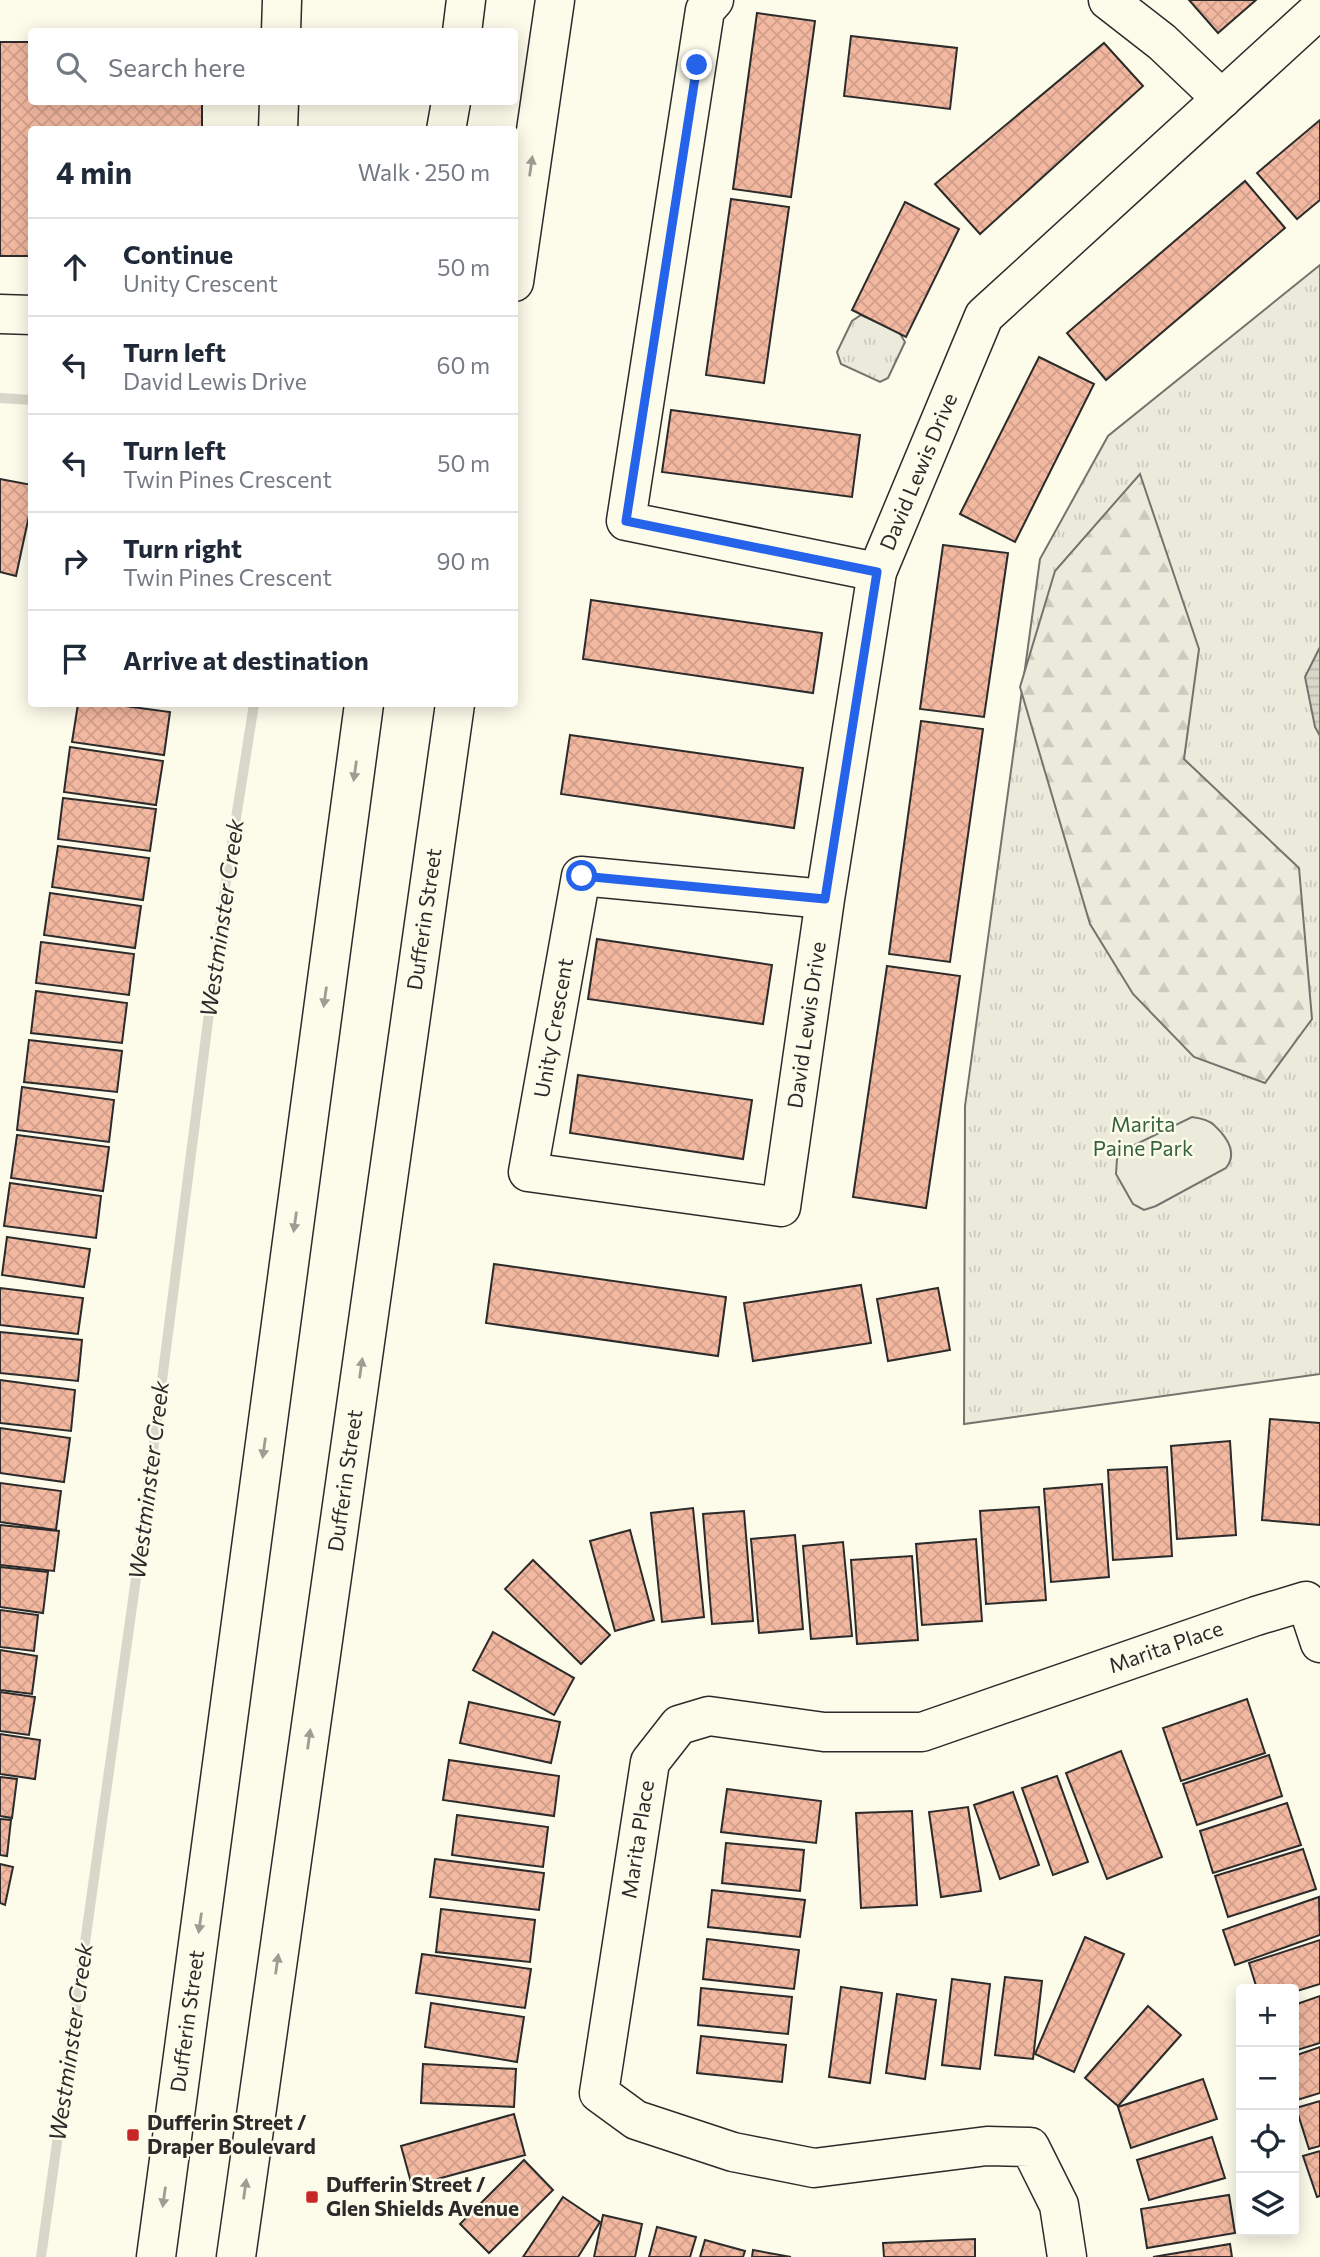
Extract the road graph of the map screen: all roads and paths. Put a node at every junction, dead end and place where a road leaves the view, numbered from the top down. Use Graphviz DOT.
graph roads {
  1 [pos="282,0"];
  2 [pos="466,0"];
  3 [pos="555,0"];
  4 [pos="714,0"];
  5 [pos="1108,0"];
  6 [pos="1320,9"];
  7 [pos="281,28"];
  8 [pos="462,28"];
  9 [pos="1222,99"];
  10 [pos="279,105"];
  11 [pos="450,105"];
  12 [pos="278,126"];
  13 [pos="447,126"];
  14 [pos="518,254"];
  15 [pos="0,314"];
  16 [pos="28,315"];
  17 [pos="877,572"];
  18 [pos="364,707"];
  19 [pos="455,707"];
  20 [pos="825,899"];
  21 [pos="780,1207"];
  22 [pos="1320,1643"];
  23 [pos="156,2257"];
  24 [pos="236,2257"];
  25 [pos="1067,2257"];
  1 -- 7 [label="street"];
  2 -- 8 [label="street"];
  14 -- 3 [label="street, one-way"];
  4 -- 17 [label="street"];
  5 -- 9 [label="street"];
  6 -- 9 [label="street, David Lewis Drive"];
  9 -- 17 [label="street, David Lewis Drive"];
  10 -- 12 [label="street"];
  11 -- 13 [label="street"];
  15 -- 16 [label="street"];
  17 -- 20 [label="street, David Lewis Drive"];
  18 -- 23 [label="street, Dufferin Street, one-way"];
  24 -- 19 [label="street, Dufferin Street, one-way"];
  20 -- 21 [label="street, David Lewis Drive"];
  20 -- 21 [label="street, Unity Crescent"];
  22 -- 25 [label="street, Marita Place"];
}
